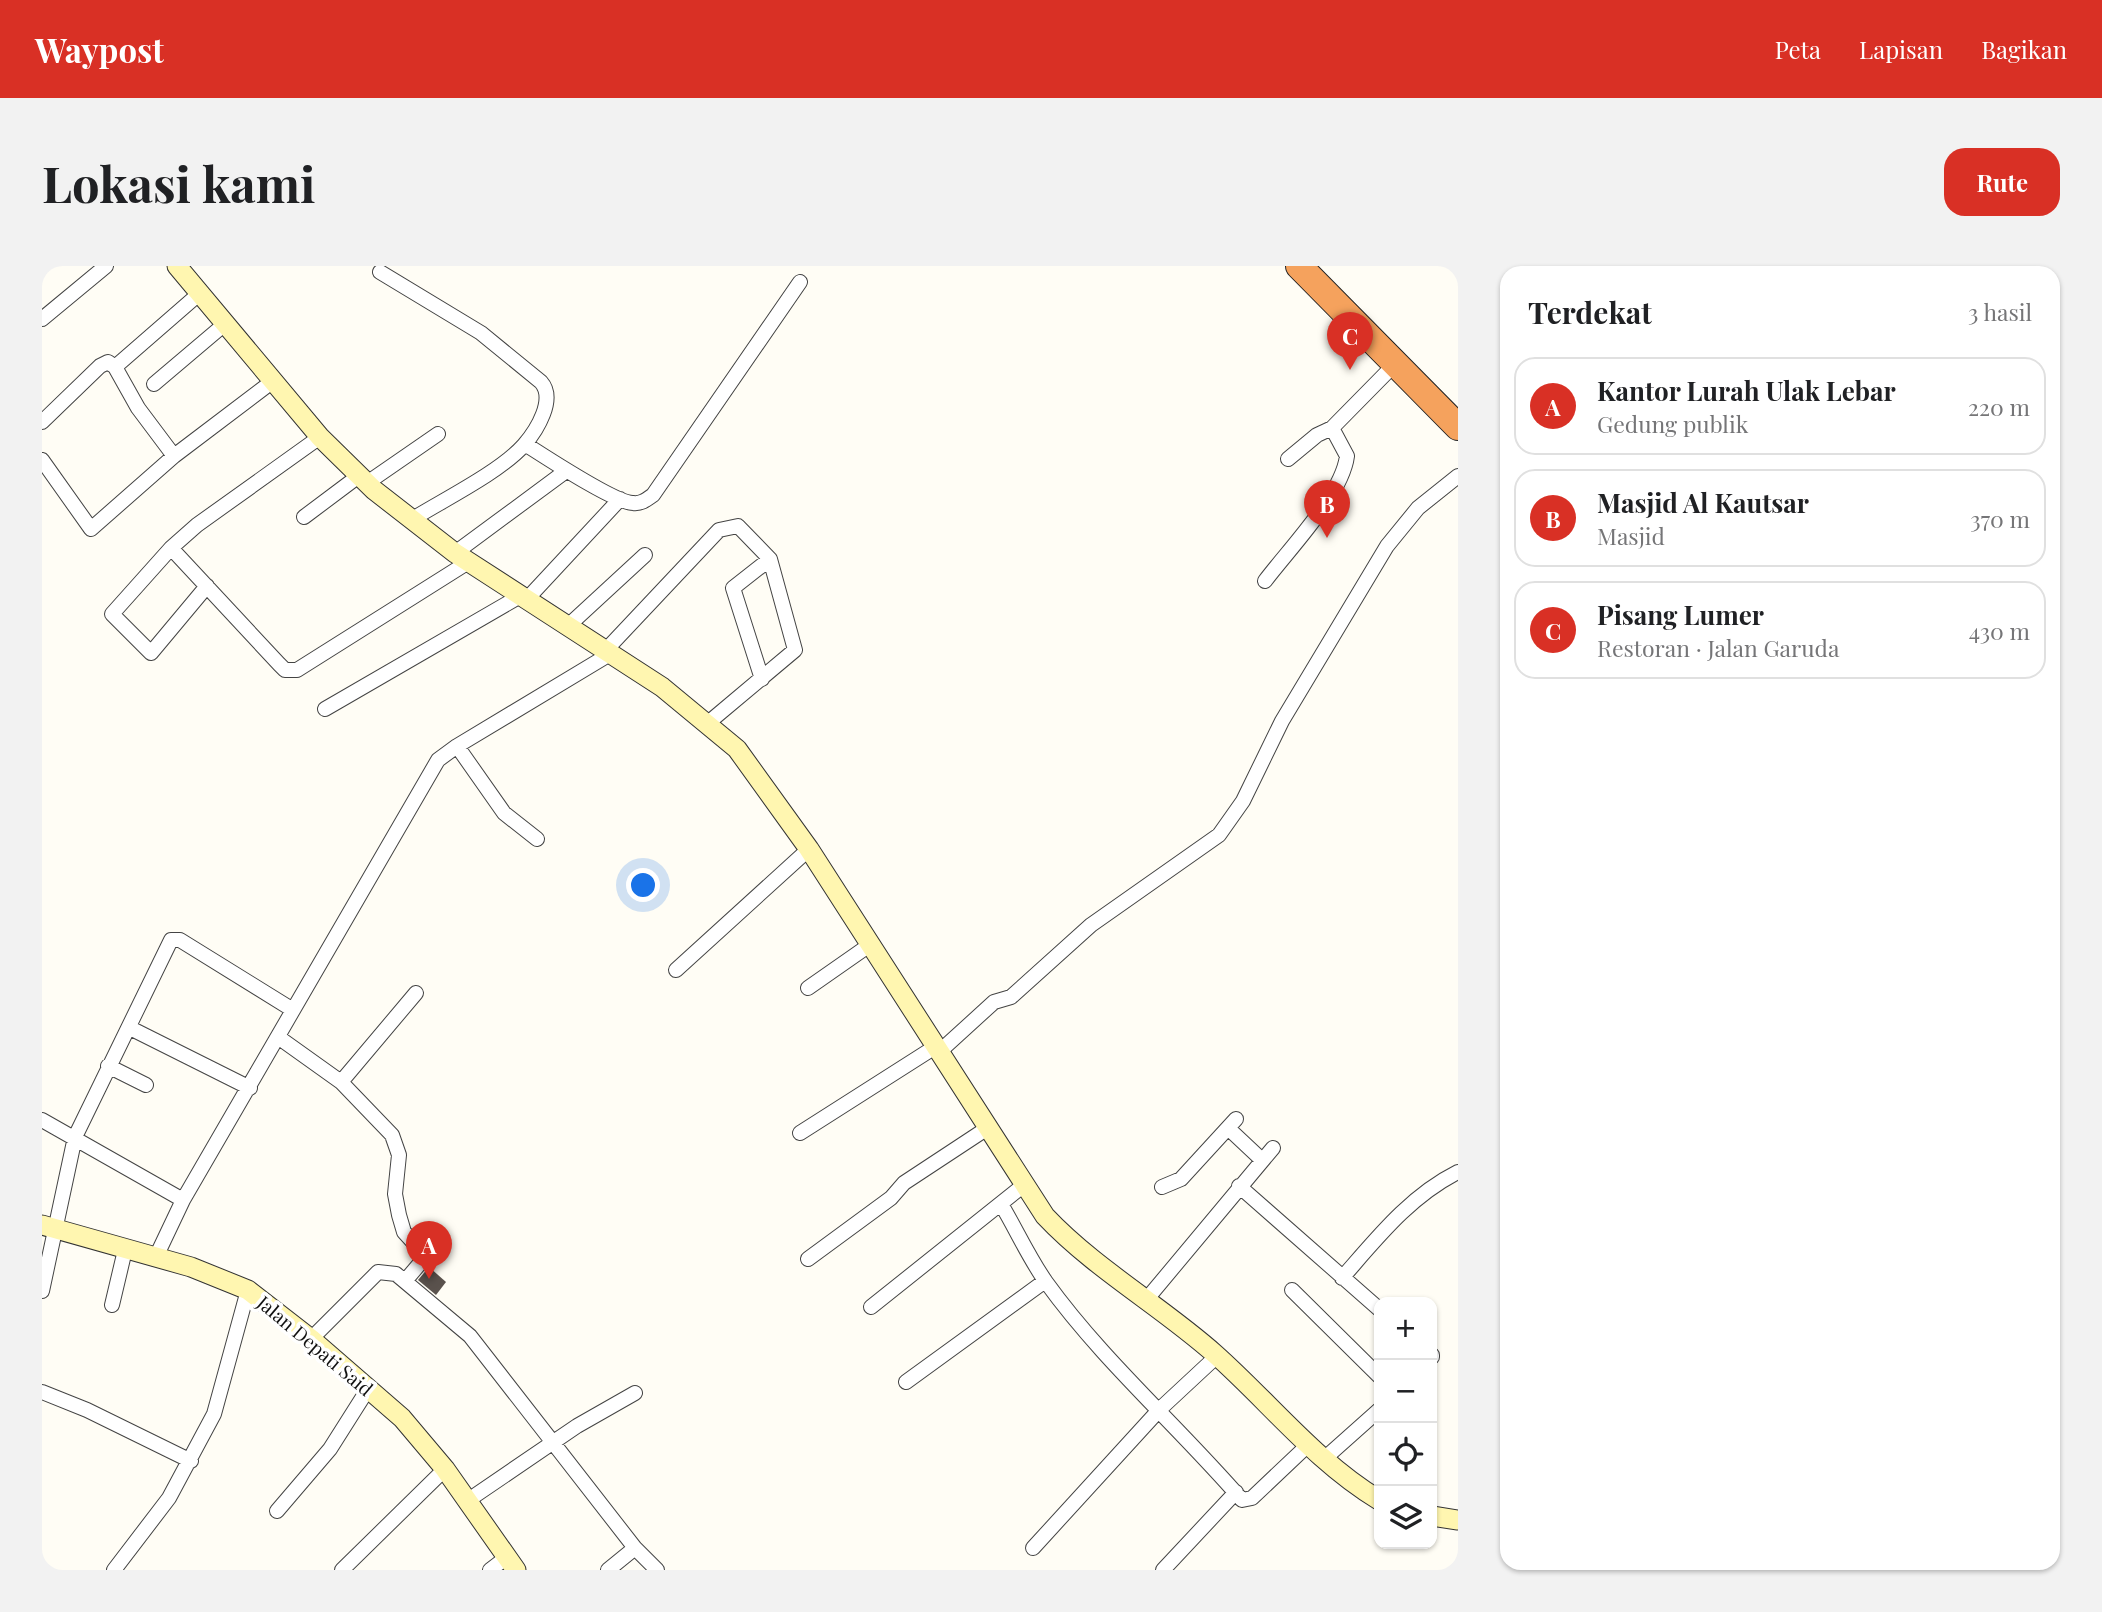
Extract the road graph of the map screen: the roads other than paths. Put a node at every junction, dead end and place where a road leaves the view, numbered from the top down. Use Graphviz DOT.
graph roads {
  1 [pos="106,266"];
  2 [pos="177,266"];
  3 [pos="1299,266"];
  4 [pos="380,272"];
  5 [pos="800,282"];
  6 [pos="200,293"];
  7 [pos="42,318"];
  8 [pos="226,323"];
  9 [pos="1396,363"];
  10 [pos="115,368"];
  11 [pos="273,381"];
  12 [pos="154,384"];
  13 [pos="42,422"];
  14 [pos="1458,427"];
  15 [pos="1332,428"];
  16 [pos="438,434"];
  17 [pos="320,437"];
  18 [pos="525,444"];
  19 [pos="174,456"];
  20 [pos="1287,459"];
  21 [pos="42,460"];
  22 [pos="566,471"];
  23 [pos="1458,476"];
  24 [pos="363,479"];
  25 [pos="620,499"];
  26 [pos="304,517"];
  27 [pos="411,520"];
  28 [pos="171,548"];
  29 [pos="645,555"];
  30 [pos="462,557"];
  31 [pos="770,559"];
  32 [pos="1265,581"];
  33 [pos="206,586"];
  34 [pos="524,597"];
  35 [pos="568,626"];
  36 [pos="608,652"];
  37 [pos="762,679"];
  38 [pos="325,709"];
  39 [pos="708,723"];
  40 [pos="457,746"];
  41 [pos="537,839"];
  42 [pos="809,849"];
  43 [pos="871,944"];
  44 [pos="676,970"];
  45 [pos="807,988"];
  46 [pos="416,993"];
  47 [pos="293,1010"];
  48 [pos="130,1028"];
  49 [pos="278,1037"];
  50 [pos="937,1050"];
  51 [pos="108,1066"];
  52 [pos="341,1082"];
  53 [pos="146,1085"];
  54 [pos="250,1088"];
  55 [pos="42,1120"];
  56 [pos="986,1129"];
  57 [pos="800,1133"];
  58 [pos="75,1138"];
  59 [pos="1273,1149"];
  60 [pos="1262,1160"];
  61 [pos="1458,1172"];
  62 [pos="1024,1185"];
  63 [pos="1239,1186"];
  64 [pos="1162,1187"];
  65 [pos="184,1200"];
  66 [pos="1002,1203"];
  67 [pos="48,1227"];
  68 [pos="125,1250"];
  69 [pos="155,1259"];
  70 [pos="808,1259"];
  71 [pos="1342,1278"];
  72 [pos="405,1281"];
  73 [pos="1045,1281"];
  74 [pos="42,1290"];
  75 [pos="248,1290"];
  76 [pos="1292,1290"];
  77 [pos="1146,1300"];
  78 [pos="112,1305"];
  79 [pos="1374,1305"];
  80 [pos="871,1307"];
  81 [pos="311,1339"];
  82 [pos="1217,1356"];
  83 [pos="1374,1371"];
  84 [pos="906,1382"];
  85 [pos="368,1389"];
  86 [pos="42,1392"];
  87 [pos="635,1393"];
  88 [pos="1160,1409"];
  89 [pos="1374,1414"];
  90 [pos="555,1442"];
  91 [pos="1308,1445"];
  92 [pos="1324,1459"];
  93 [pos="191,1461"];
  94 [pos="445,1468"];
  95 [pos="1236,1492"];
  96 [pos="1374,1496"];
  97 [pos="467,1501"];
  98 [pos="277,1511"];
  99 [pos="1437,1517"];
  100 [pos="1458,1520"];
  101 [pos="635,1548"];
  102 [pos="1033,1548"];
  103 [pos="511,1564"];
  104 [pos="114,1570"];
  105 [pos="342,1570"];
  106 [pos="490,1570"];
  107 [pos="608,1570"];
  108 [pos="657,1570"];
  109 [pos="1163,1570"];
  1 -- 7 [label="street"];
  2 -- 6 [label="street"];
  3 -- 9 [label="highway"];
  4 -- 18 [label="street"];
  5 -- 25 [label="street"];
  6 -- 8 [label="street"];
  6 -- 10 [label="street"];
  8 -- 11 [label="street"];
  8 -- 12 [label="street"];
  9 -- 14 [label="highway"];
  9 -- 15 [label="street"];
  10 -- 13 [label="street"];
  10 -- 19 [label="street"];
  11 -- 17 [label="street"];
  11 -- 19 [label="street"];
  15 -- 20 [label="street"];
  15 -- 32 [label="street"];
  16 -- 24 [label="street"];
  17 -- 24 [label="street"];
  17 -- 28 [label="street"];
  18 -- 22 [label="street"];
  18 -- 27 [label="street"];
  19 -- 21 [label="street"];
  22 -- 25 [label="street"];
  22 -- 30 [label="street"];
  23 -- 50 [label="street"];
  24 -- 26 [label="street"];
  24 -- 27 [label="street"];
  25 -- 34 [label="street"];
  27 -- 30 [label="street"];
  28 -- 33 [label="street"];
  28 -- 33 [label="street"];
  29 -- 35 [label="street"];
  30 -- 33 [label="street"];
  30 -- 34 [label="street"];
  31 -- 36 [label="street"];
  31 -- 37 [label="street"];
  31 -- 37 [label="street"];
  34 -- 35 [label="street"];
  34 -- 38 [label="street"];
  35 -- 36 [label="street"];
  36 -- 39 [label="street"];
  36 -- 40 [label="street"];
  37 -- 39 [label="street"];
  39 -- 42 [label="street"];
  40 -- 41 [label="street"];
  40 -- 47 [label="street"];
  42 -- 43 [label="street"];
  42 -- 44 [label="street"];
  43 -- 45 [label="street"];
  43 -- 50 [label="street"];
  46 -- 52 [label="street"];
  47 -- 48 [label="street"];
  47 -- 49 [label="street"];
  48 -- 51 [label="street"];
  48 -- 54 [label="street"];
  49 -- 52 [label="street"];
  49 -- 54 [label="street"];
  50 -- 56 [label="street"];
  50 -- 57 [label="street"];
  51 -- 53 [label="street"];
  51 -- 58 [label="street"];
  52 -- 72 [label="street"];
  54 -- 65 [label="street"];
  55 -- 58 [label="street"];
  56 -- 62 [label="street"];
  56 -- 70 [label="street"];
  58 -- 65 [label="street"];
  58 -- 67 [label="street"];
  59 -- 60 [label="street"];
  60 -- 63 [label="street"];
  60 -- 64 [label="street"];
  61 -- 71 [label="street"];
  62 -- 66 [label="street"];
  62 -- 77 [label="street"];
  63 -- 71 [label="street"];
  63 -- 77 [label="street"];
  65 -- 69 [label="street"];
  66 -- 73 [label="street"];
  66 -- 80 [label="street"];
  67 -- 68 [label="street, Jalan Depati Said"];
  67 -- 74 [label="street"];
  68 -- 69 [label="street, Jalan Depati Said"];
  68 -- 78 [label="street"];
  69 -- 75 [label="street, Jalan Depati Said"];
  71 -- 79 [label="street"];
  72 -- 81 [label="street"];
  72 -- 90 [label="street"];
  73 -- 84 [label="street"];
  73 -- 88 [label="street"];
  75 -- 81 [label="street, Jalan Depati Said"];
  75 -- 93 [label="street"];
  76 -- 83 [label="street"];
  77 -- 82 [label="street"];
  81 -- 85 [label="street, Jalan Depati Said"];
  82 -- 88 [label="street"];
  82 -- 91 [label="street"];
  85 -- 94 [label="street, Jalan Depati Said"];
  85 -- 98 [label="street"];
  86 -- 93 [label="street"];
  87 -- 90 [label="street"];
  88 -- 95 [label="street"];
  88 -- 102 [label="street"];
  89 -- 92 [label="street"];
  90 -- 97 [label="street"];
  90 -- 101 [label="street"];
  91 -- 92 [label="street"];
  91 -- 95 [label="street"];
  92 -- 96 [label="street"];
  93 -- 104 [label="street"];
  94 -- 97 [label="street, Jalan Depati Said"];
  94 -- 105 [label="street"];
  95 -- 109 [label="street"];
  97 -- 103 [label="street, Jalan Depati Said"];
  99 -- 100 [label="street"];
  101 -- 107 [label="street"];
  101 -- 108 [label="street"];
  103 -- 106 [label="street"];
}
